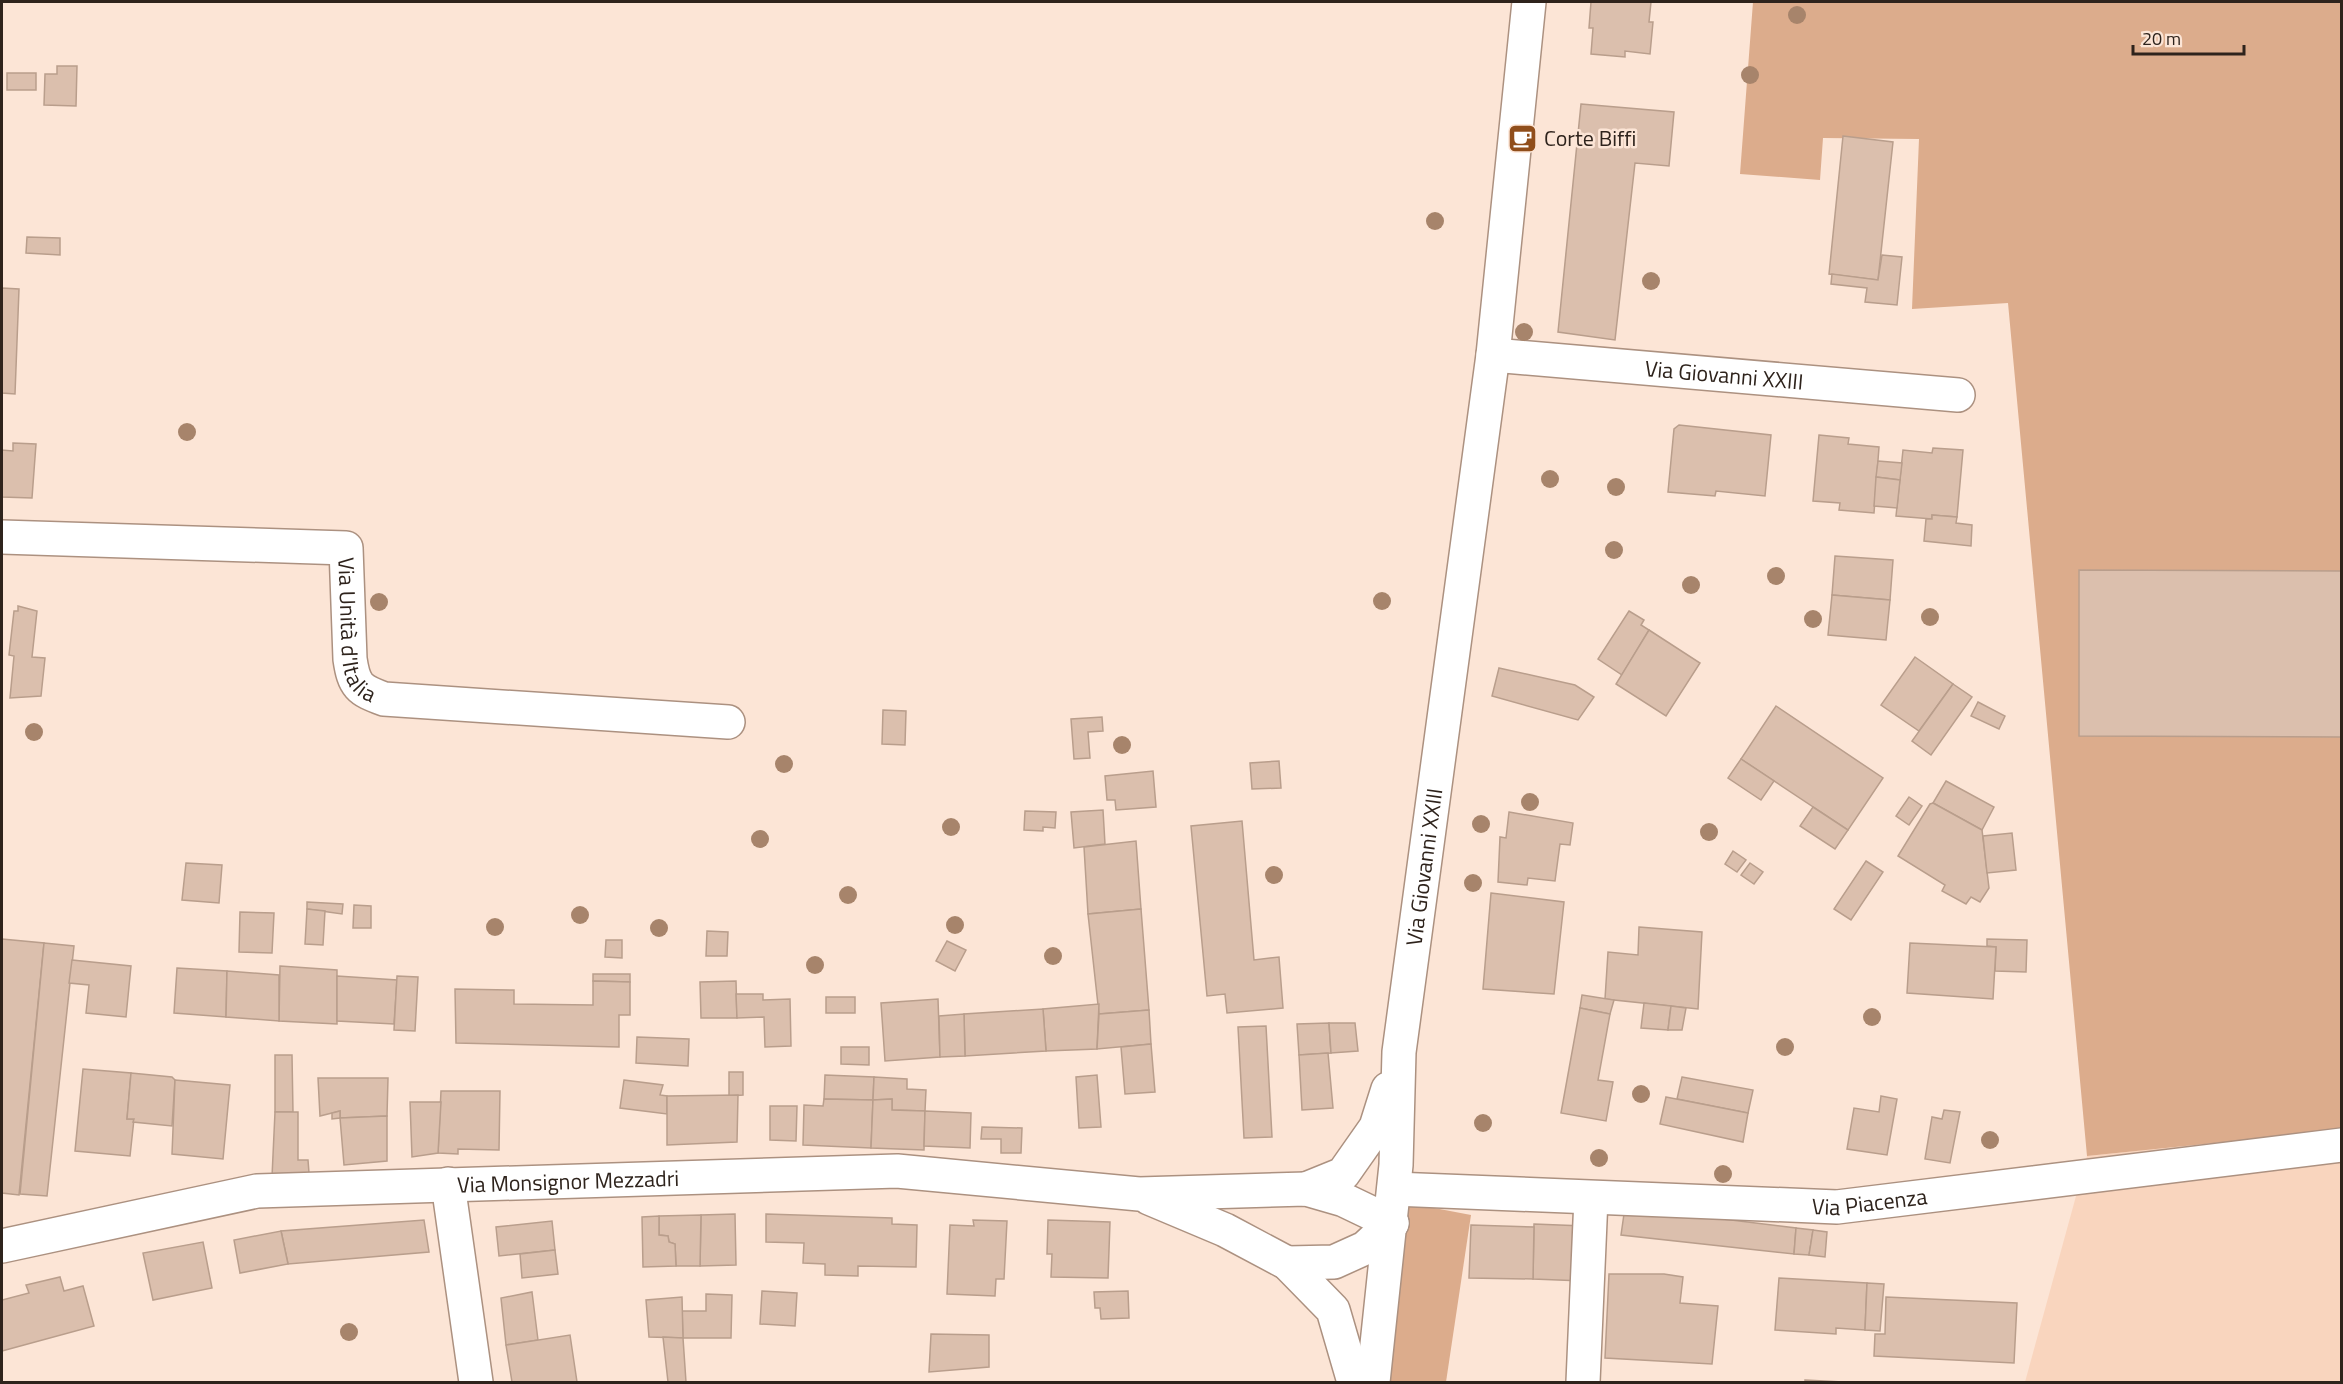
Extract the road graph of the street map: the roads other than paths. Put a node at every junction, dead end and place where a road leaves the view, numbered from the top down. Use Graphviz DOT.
graph roads {
  1 [pos="1529,2"];
  2 [pos="1493,355"];
  3 [pos="1958,396"];
  4 [pos="2,537"];
  5 [pos="728,722"];
  6 [pos="1399,1052"];
  7 [pos="2342,1145"];
  8 [pos="448,1184"];
  9 [pos="1306,1189"];
  10 [pos="1394,1189"];
  11 [pos="1139,1194"];
  12 [pos="1591,1198"];
  13 [pos="1392,1223"];
  14 [pos="2,1246"];
  15 [pos="1287,1263"];
  16 [pos="476,1383"];
  17 [pos="1354,1383"];
  18 [pos="1374,1383"];
  19 [pos="1583,1383"];
  1 -- 2 [label="street, Via Giovanni XXIII"];
  2 -- 3 [label="street, Via Giovanni XXIII"];
  2 -- 6 [label="street, Via Giovanni XXIII"];
  4 -- 5 [label="street, Via Unità d'Italia"];
  6 -- 9 [label="street"];
  6 -- 10 [label="street, Via Giovanni XXIII"];
  7 -- 12 [label="street, Via Piacenza"];
  8 -- 11 [label="street, Via Monsignor Mezzadri"];
  8 -- 14 [label="street, Via Monsignor Mezzadri"];
  8 -- 16 [label="street"];
  9 -- 11 [label="street"];
  9 -- 13 [label="street"];
  10 -- 12 [label="street, Via Piacenza"];
  10 -- 13 [label="street, Via Giovanni XXIII"];
  11 -- 15 [label="street"];
  12 -- 19 [label="street"];
  13 -- 15 [label="street"];
  13 -- 18 [label="street, Via Giovanni XXIII"];
  15 -- 17 [label="street"];
}
